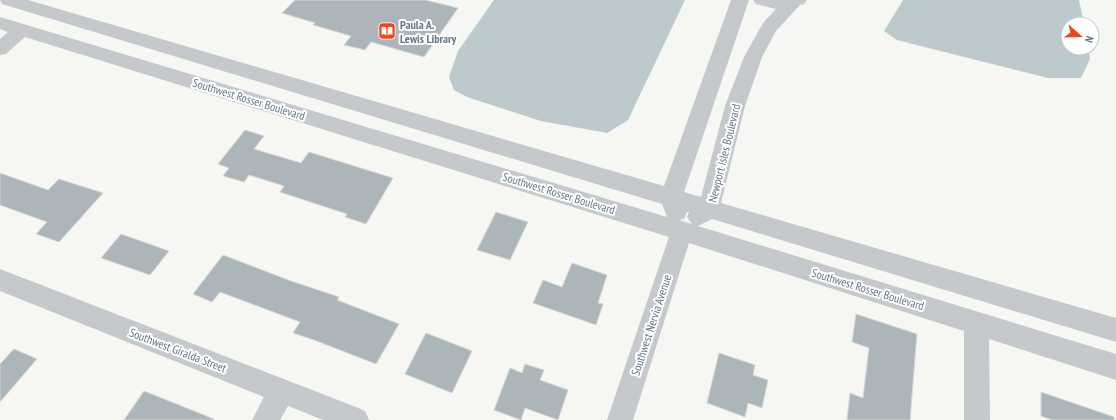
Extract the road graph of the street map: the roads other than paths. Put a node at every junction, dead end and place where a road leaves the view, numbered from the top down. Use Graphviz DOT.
graph roads {
  1 [pos="8,0"];
  2 [pos="740,0"];
  3 [pos="762,0"];
  4 [pos="795,1"];
  5 [pos="0,23"];
  6 [pos="22,30"];
  7 [pos="0,49"];
  8 [pos="705,99"];
  9 [pos="735,106"];
  10 [pos="671,198"];
  11 [pos="709,208"];
  12 [pos="682,231"];
  13 [pos="0,280"];
  14 [pos="976,324"];
  15 [pos="1116,330"];
  16 [pos="1116,367"];
  17 [pos="283,391"];
  18 [pos="265,420"];
  19 [pos="356,420"];
  20 [pos="620,420"];
  21 [pos="977,420"];
  1 -- 10 [label="street"];
  2 -- 8 [label="street"];
  3 -- 4 [label="street"];
  4 -- 9 [label="street, Newport Isles Boulevard"];
  5 -- 6 [label="street, Southwest Rosser Boulevard"];
  6 -- 7 [label="street"];
  6 -- 12 [label="street, Southwest Rosser Boulevard"];
  8 -- 9 [label="street"];
  8 -- 10 [label="street"];
  9 -- 11 [label="street, Newport Isles Boulevard"];
  10 -- 11 [label="street"];
  10 -- 12 [label="street"];
  11 -- 12 [label="street, Newport Isles Boulevard"];
  11 -- 15 [label="street"];
  12 -- 14 [label="street, Southwest Rosser Boulevard"];
  12 -- 20 [label="street, Southwest Nervia Avenue"];
  13 -- 17 [label="street, Southwest Giralda Street"];
  14 -- 16 [label="street, Southwest Rosser Boulevard"];
  14 -- 21 [label="street"];
  17 -- 18 [label="street"];
  17 -- 19 [label="street, Southwest Giralda Street"];
}
